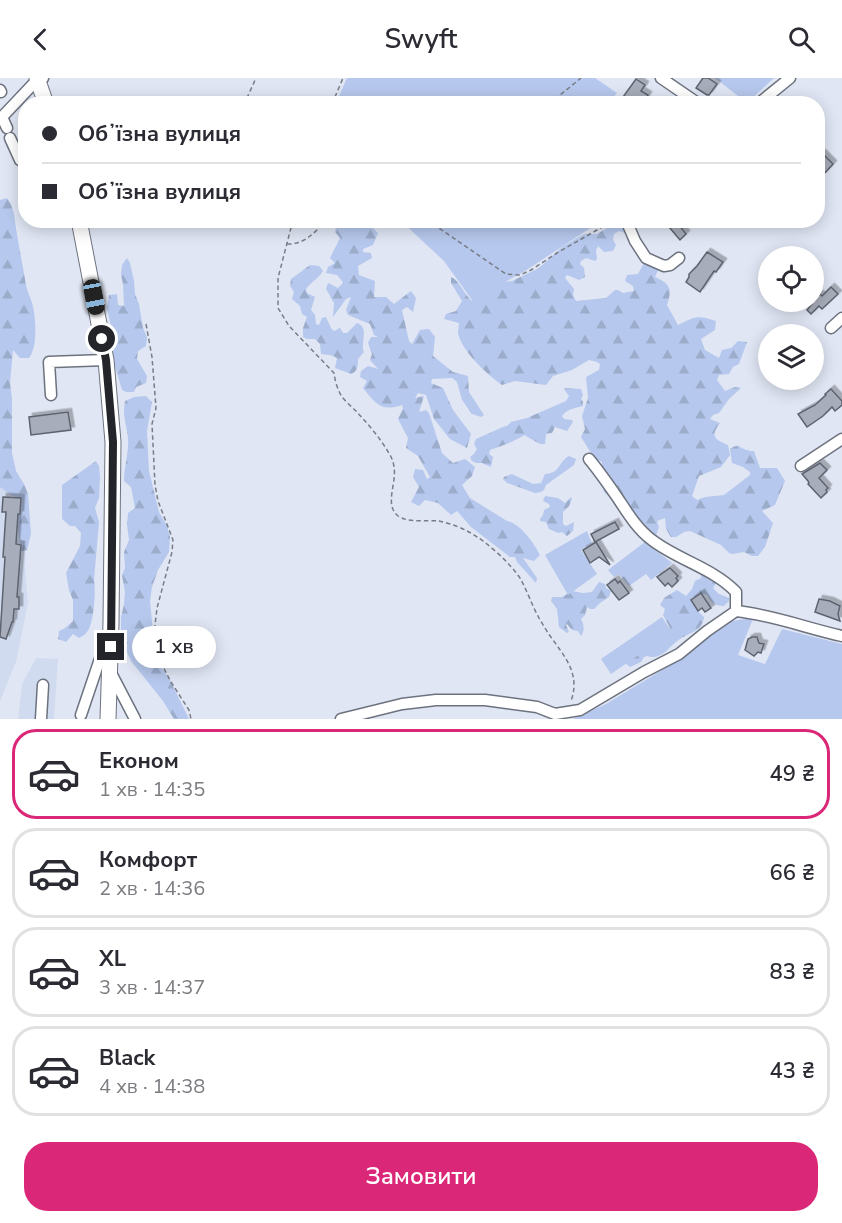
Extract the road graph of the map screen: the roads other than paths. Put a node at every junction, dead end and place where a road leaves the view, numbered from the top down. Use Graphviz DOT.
graph roads {
  1 [pos="661,78"];
  2 [pos="790,78"];
  3 [pos="39,79"];
  4 [pos="22,96"];
  5 [pos="44,96"];
  6 [pos="687,96"];
  7 [pos="768,96"];
  8 [pos="18,101"];
  9 [pos="18,155"];
  10 [pos="81,228"];
  11 [pos="629,228"];
  12 [pos="679,258"];
  13 [pos="842,318"];
  14 [pos="831,328"];
  15 [pos="106,360"];
  16 [pos="51,395"];
  17 [pos="842,439"];
  18 [pos="589,459"];
  19 [pos="801,466"];
  20 [pos="736,611"];
  21 [pos="111,623"];
  22 [pos="842,636"];
  23 [pos="110,670"];
  24 [pos="43,685"];
  25 [pos="81,715"];
  26 [pos="555,717"];
  27 [pos="41,719"];
  28 [pos="108,719"];
  29 [pos="135,719"];
  30 [pos="341,719"];
  1 -- 6 [label="street"];
  2 -- 7 [label="street"];
  3 -- 4 [label="street"];
  3 -- 5 [label="highway"];
  8 -- 9 [label="street"];
  10 -- 15 [label="highway"];
  11 -- 12 [label="street"];
  13 -- 14 [label="street"];
  15 -- 16 [label="street"];
  15 -- 21 [label="highway"];
  17 -- 19 [label="street"];
  18 -- 20 [label="street"];
  20 -- 22 [label="street"];
  20 -- 26 [label="street"];
  21 -- 23 [label="highway"];
  21 -- 25 [label="street"];
  23 -- 28 [label="highway"];
  23 -- 29 [label="street"];
  24 -- 27 [label="street"];
  26 -- 30 [label="street"];
}
